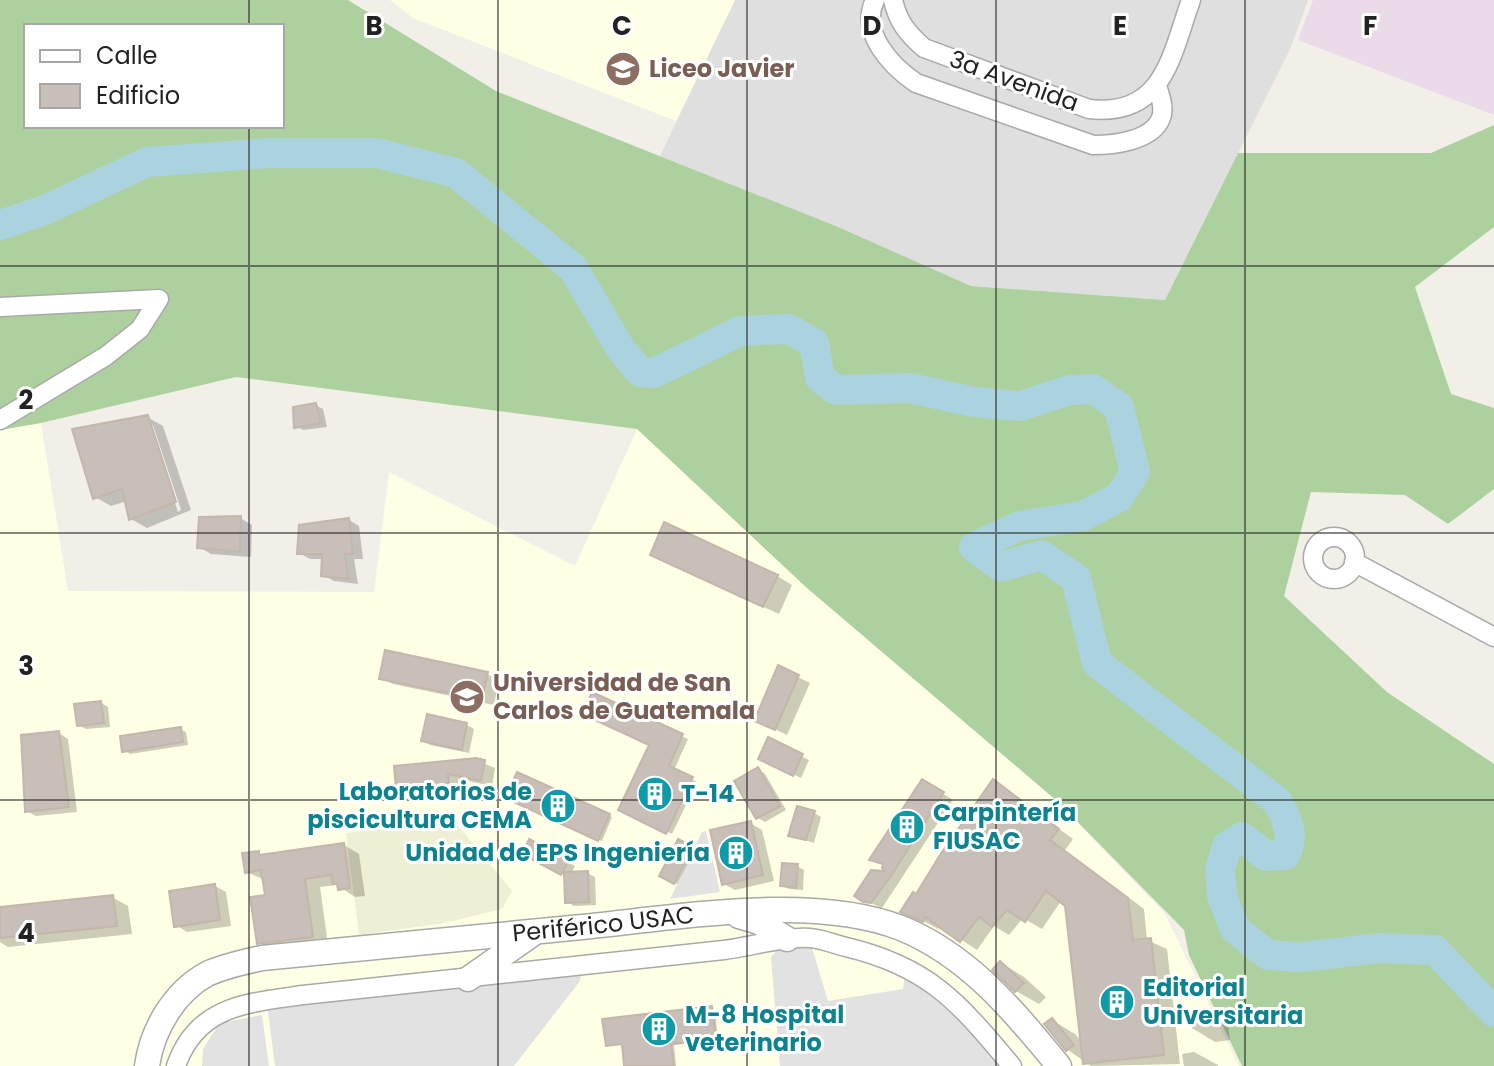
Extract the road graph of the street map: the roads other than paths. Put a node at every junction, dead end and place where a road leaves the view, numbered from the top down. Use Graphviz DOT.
graph roads {
  1 [pos="875,0"];
  2 [pos="893,0"];
  3 [pos="1191,0"];
  4 [pos="1157,86"];
  5 [pos="0,307"];
  6 [pos="0,420"];
  7 [pos="1354,562"];
  8 [pos="1494,637"];
  9 [pos="728,913"];
  10 [pos="536,931"];
  11 [pos="787,939"];
  12 [pos="468,979"];
  13 [pos="147,1066"];
  14 [pos="176,1066"];
  15 [pos="1012,1066"];
  16 [pos="1059,1066"];
  1 -- 4 [label="street"];
  2 -- 4 [label="street, 3a Avenida"];
  3 -- 4 [label="street"];
  5 -- 6 [label="street"];
  7 -- 8 [label="street"];
  9 -- 10 [label="street, Periférico USAC"];
  9 -- 11 [label="street"];
  9 -- 16 [label="street, Periférico USAC"];
  10 -- 12 [label="street"];
  10 -- 13 [label="street, Periférico USAC"];
  11 -- 12 [label="street, Periférico USAC"];
  11 -- 15 [label="street, Periférico USAC"];
  12 -- 14 [label="street, Periférico USAC"];
}
